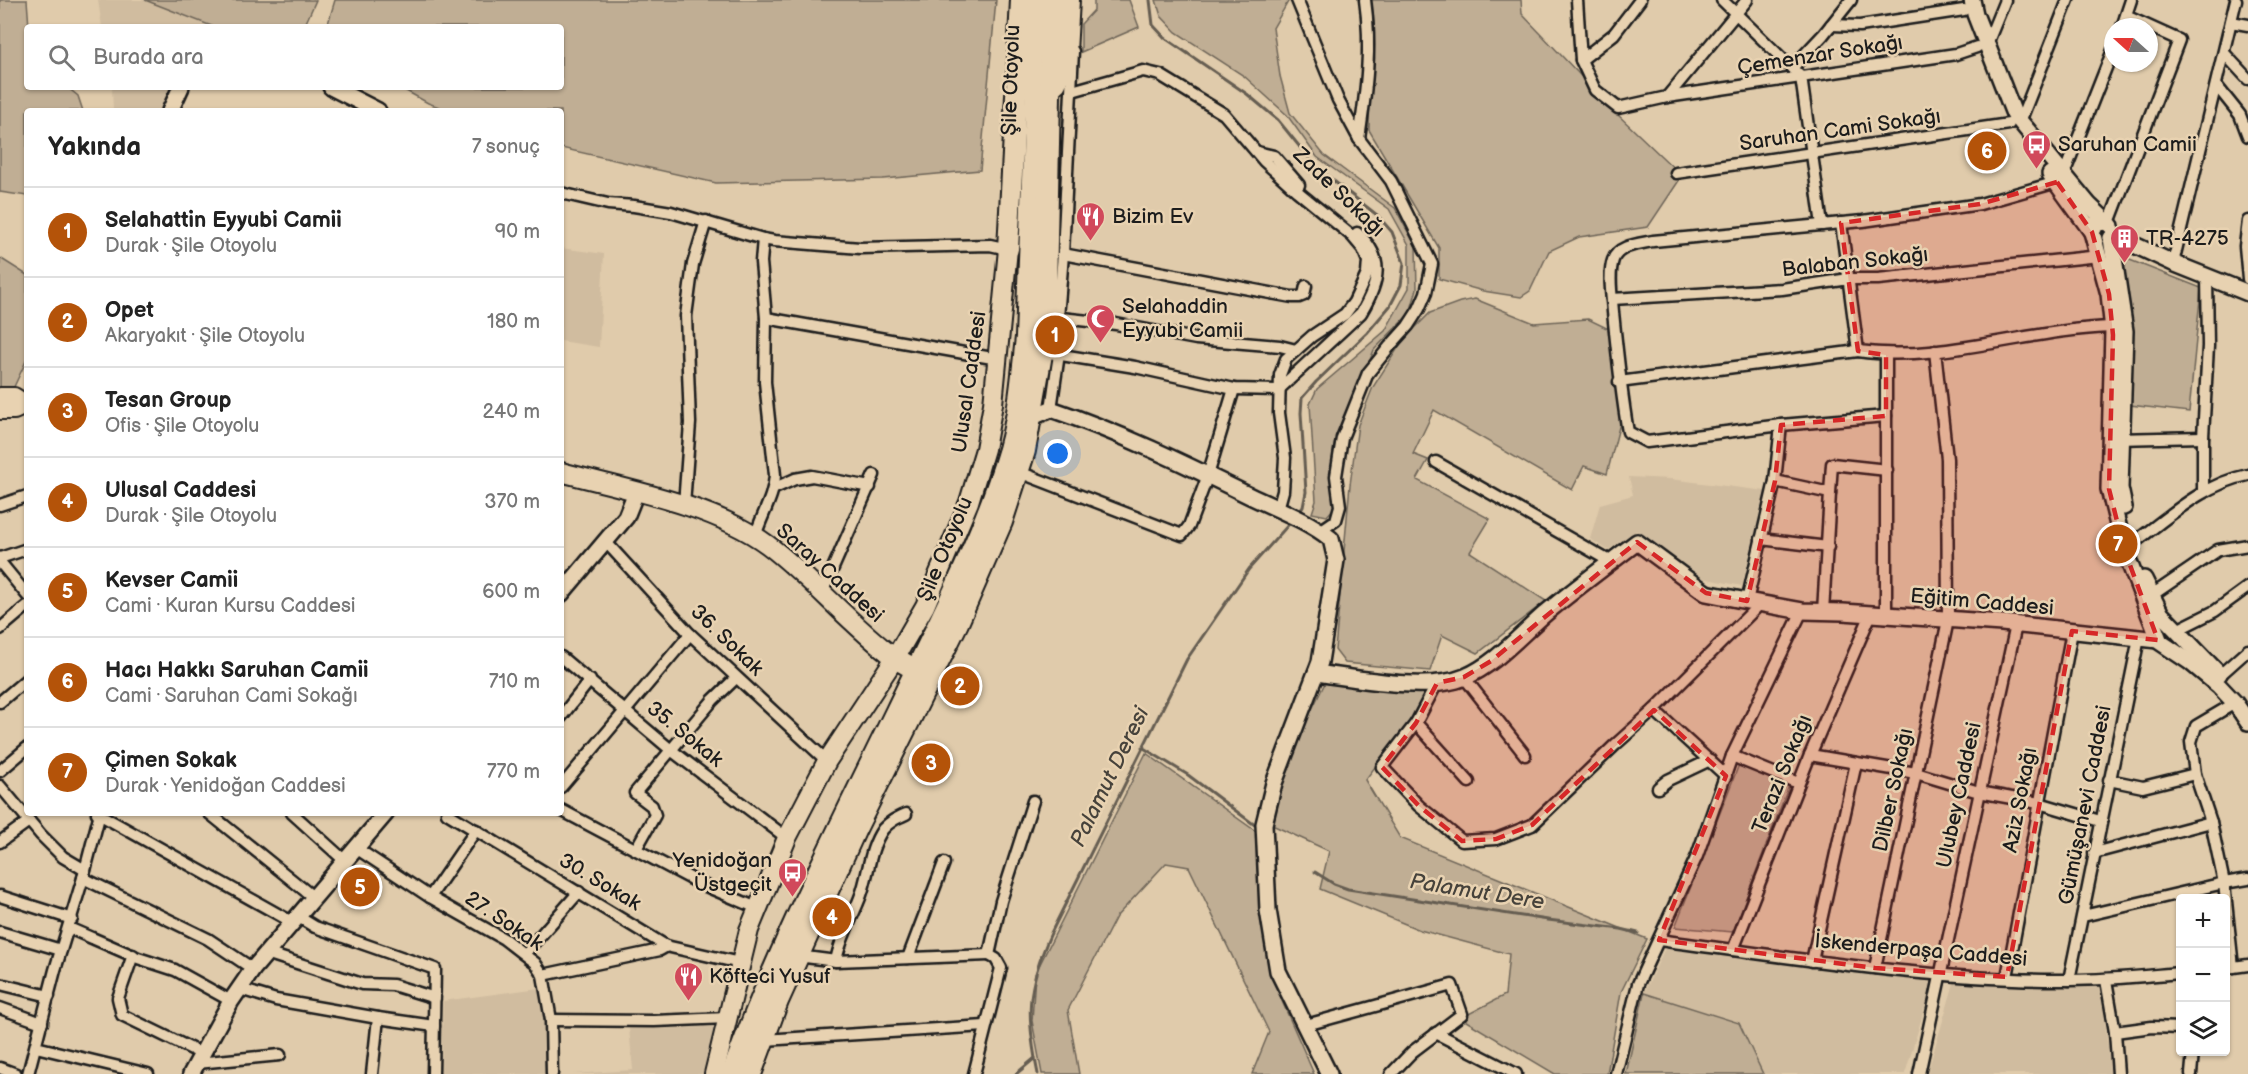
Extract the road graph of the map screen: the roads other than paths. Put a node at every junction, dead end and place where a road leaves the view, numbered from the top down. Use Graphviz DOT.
graph roads {
  1 [pos="1021,0"];
  2 [pos="1039,0"];
  3 [pos="1052,0"];
  4 [pos="1069,0"];
  5 [pos="1297,0"];
  6 [pos="1365,0"];
  7 [pos="1577,0"];
  8 [pos="1640,0"];
  9 [pos="1722,0"];
  10 [pos="1747,0"];
  11 [pos="1851,0"];
  12 [pos="2005,0"];
  13 [pos="2068,0"];
  14 [pos="2132,0"];
  15 [pos="2236,0"];
  16 [pos="1966,3"];
  17 [pos="1735,12"];
  18 [pos="2126,16"];
  19 [pos="2231,22"];
  20 [pos="1831,25"];
  21 [pos="2248,25"];
  22 [pos="1074,38"];
  23 [pos="1982,46"];
  24 [pos="2224,53"];
  25 [pos="1581,60"];
  26 [pos="1792,68"];
  27 [pos="2104,72"];
  28 [pos="1801,77"];
  29 [pos="2248,79"];
  30 [pos="2216,86"];
  31 [pos="180,90"];
  32 [pos="337,90"];
  33 [pos="1072,91"];
  34 [pos="1667,98"];
  35 [pos="1049,106"];
  36 [pos="171,108"];
  37 [pos="372,108"];
  38 [pos="2014,123"];
  39 [pos="2248,136"];
  40 [pos="1359,139"];
  41 [pos="1257,152"];
  42 [pos="1813,154"];
  43 [pos="1676,173"];
  44 [pos="2060,178"];
  45 [pos="1049,182"];
  46 [pos="564,194"];
  47 [pos="1067,195"];
  48 [pos="706,221"];
  49 [pos="2248,221"];
  50 [pos="1841,223"];
  51 [pos="1822,225"];
  52 [pos="2110,230"];
  53 [pos="2093,233"];
  54 [pos="763,239"];
  55 [pos="1008,249"];
  56 [pos="1064,254"];
  57 [pos="2100,256"];
  58 [pos="2173,263"];
  59 [pos="2207,276"];
  60 [pos="1849,279"];
  61 [pos="2248,279"];
  62 [pos="1306,286"];
  63 [pos="2248,293"];
  64 [pos="1612,298"];
  65 [pos="1052,317"];
  66 [pos="766,318"];
  67 [pos="2113,327"];
  68 [pos="1296,350"];
  69 [pos="1858,351"];
  70 [pos="1935,351"];
  71 [pos="1051,353"];
  72 [pos="1886,355"];
  73 [pos="998,359"];
  74 [pos="1619,382"];
  75 [pos="1234,389"];
  76 [pos="1278,390"];
  77 [pos="0,397"];
  78 [pos="24,401"];
  79 [pos="24,403"];
  80 [pos="1051,409"];
  81 [pos="0,410"];
  82 [pos="1886,416"];
  83 [pos="1032,417"];
  84 [pos="1781,425"];
  85 [pos="2203,437"];
  86 [pos="2115,439"];
  87 [pos="1436,462"];
  88 [pos="1887,470"];
  89 [pos="1019,471"];
  90 [pos="564,473"];
  91 [pos="874,475"];
  92 [pos="1208,475"];
  93 [pos="2248,475"];
  94 [pos="1775,481"];
  95 [pos="870,487"];
  96 [pos="775,488"];
  97 [pos="636,492"];
  98 [pos="2203,492"];
  99 [pos="1830,493"];
  100 [pos="24,497"];
  101 [pos="0,505"];
  102 [pos="684,505"];
  103 [pos="1278,509"];
  104 [pos="1320,531"];
  105 [pos="755,537"];
  106 [pos="1761,538"];
  107 [pos="605,541"];
  108 [pos="2248,545"];
  109 [pos="1828,547"];
  110 [pos="2128,547"];
  111 [pos="24,550"];
  112 [pos="0,558"];
  113 [pos="0,562"];
  114 [pos="1611,562"];
  115 [pos="2248,587"];
  116 [pos="564,590"];
  117 [pos="24,591"];
  118 [pos="822,593"];
  119 [pos="2152,595"];
  120 [pos="1753,602"];
  121 [pos="24,609"];
  122 [pos="1802,611"];
  123 [pos="1823,612"];
  124 [pos="1879,615"];
  125 [pos="1948,620"];
  126 [pos="2016,625"];
  127 [pos="0,629"];
  128 [pos="2072,631"];
  129 [pos="2175,631"];
  130 [pos="690,634"];
  131 [pos="2139,638"];
  132 [pos="2163,643"];
  133 [pos="2248,650"];
  134 [pos="895,658"];
  135 [pos="564,659"];
  136 [pos="916,670"];
  137 [pos="1316,673"];
  138 [pos="2220,675"];
  139 [pos="1464,677"];
  140 [pos="736,678"];
  141 [pos="590,680"];
  142 [pos="24,682"];
  143 [pos="1437,683"];
  144 [pos="0,702"];
  145 [pos="2242,704"];
  146 [pos="625,710"];
  147 [pos="1654,710"];
  148 [pos="564,713"];
  149 [pos="2248,722"];
  150 [pos="1416,723"];
  151 [pos="671,750"];
  152 [pos="24,755"];
  153 [pos="1525,755"];
  154 [pos="1810,755"];
  155 [pos="1732,756"];
  156 [pos="1710,760"];
  157 [pos="827,761"];
  158 [pos="1856,764"];
  159 [pos="0,771"];
  160 [pos="1916,773"];
  161 [pos="2195,774"];
  162 [pos="1726,776"];
  163 [pos="2109,780"];
  164 [pos="1469,782"];
  165 [pos="564,783"];
  166 [pos="1798,783"];
  167 [pos="0,786"];
  168 [pos="1658,788"];
  169 [pos="1979,792"];
  170 [pos="1033,801"];
  171 [pos="2039,803"];
  172 [pos="564,812"];
  173 [pos="906,814"];
  174 [pos="24,815"];
  175 [pos="25,816"];
  176 [pos="98,816"];
  177 [pos="102,816"];
  178 [pos="213,816"];
  179 [pos="295,816"];
  180 [pos="383,816"];
  181 [pos="452,816"];
  182 [pos="29,821"];
  183 [pos="2100,821"];
  184 [pos="2211,822"];
  185 [pos="476,830"];
  186 [pos="787,838"];
  187 [pos="0,842"];
  188 [pos="356,848"];
  189 [pos="636,849"];
  190 [pos="2094,853"];
  191 [pos="345,861"];
  192 [pos="944,863"];
  193 [pos="84,874"];
  194 [pos="2248,879"];
  195 [pos="2224,883"];
  196 [pos="579,892"];
  197 [pos="0,896"];
  198 [pos="313,897"];
  199 [pos="430,897"];
  200 [pos="757,908"];
  201 [pos="2083,916"];
  202 [pos="294,919"];
  203 [pos="70,923"];
  204 [pos="0,932"];
  205 [pos="1659,940"];
  206 [pos="667,946"];
  207 [pos="2229,948"];
  208 [pos="61,950"];
  209 [pos="1733,950"];
  210 [pos="266,953"];
  211 [pos="525,953"];
  212 [pos="133,955"];
  213 [pos="798,956"];
  214 [pos="989,956"];
  215 [pos="908,958"];
  216 [pos="836,961"];
  217 [pos="1812,962"];
  218 [pos="740,963"];
  219 [pos="2248,965"];
  220 [pos="2230,967"];
  221 [pos="1875,968"];
  222 [pos="253,969"];
  223 [pos="2176,973"];
  224 [pos="1940,974"];
  225 [pos="543,975"];
  226 [pos="2007,977"];
  227 [pos="2069,980"];
  228 [pos="2106,980"];
  229 [pos="0,984"];
  230 [pos="236,995"];
  231 [pos="49,996"];
  232 [pos="435,998"];
  233 [pos="0,1008"];
  234 [pos="378,1018"];
  235 [pos="728,1018"];
  236 [pos="551,1020"];
  237 [pos="42,1023"];
  238 [pos="1306,1025"];
  239 [pos="434,1026"];
  240 [pos="986,1026"];
  241 [pos="2176,1028"];
  242 [pos="2115,1032"];
  243 [pos="1436,1033"];
  244 [pos="755,1036"];
  245 [pos="36,1047"];
  246 [pos="280,1055"];
  247 [pos="2193,1056"];
  248 [pos="197,1064"];
  249 [pos="0,1068"];
  250 [pos="16,1074"];
  251 [pos="28,1074"];
  252 [pos="148,1074"];
  253 [pos="372,1074"];
  254 [pos="434,1074"];
  255 [pos="552,1074"];
  256 [pos="714,1074"];
  257 [pos="730,1074"];
  258 [pos="751,1074"];
  259 [pos="974,1074"];
  260 [pos="1329,1074"];
  261 [pos="1391,1074"];
  262 [pos="1516,1074"];
  263 [pos="1616,1074"];
  264 [pos="1919,1074"];
  265 [pos="2118,1074"];
  266 [pos="2191,1074"];
  1 -- 55 [label="highway"];
  2 -- 136 [label="highway, Şile Otoyolu"];
  3 -- 35 [label="highway, Şile Otoyolu"];
  4 -- 35 [label="highway"];
  5 -- 40 [label="street"];
  6 -- 40 [label="street"];
  7 -- 25 [label="street"];
  8 -- 25 [label="street"];
  9 -- 17 [label="street"];
  10 -- 17 [label="street"];
  11 -- 20 [label="street"];
  12 -- 23 [label="street"];
  13 -- 38 [label="street"];
  14 -- 18 [label="street"];
  15 -- 19 [label="street"];
  16 -- 20 [label="street"];
  16 -- 23 [label="street"];
  17 -- 26 [label="street"];
  17 -- 34 [label="street"];
  18 -- 52 [label="street"];
  19 -- 21 [label="street"];
  19 -- 24 [label="street"];
  20 -- 26 [label="street"];
  22 -- 33 [label="street"];
  23 -- 28 [label="street, Çemenzar Sokağı"];
  23 -- 38 [label="street"];
  24 -- 29 [label="street"];
  24 -- 30 [label="street"];
  25 -- 34 [label="street, Çemenzar Sokağı"];
  26 -- 28 [label="street"];
  27 -- 44 [label="street"];
  28 -- 34 [label="street, Çemenzar Sokağı"];
  28 -- 42 [label="street"];
  30 -- 39 [label="street"];
  30 -- 58 [label="street"];
  31 -- 36 [label="street"];
  32 -- 37 [label="street"];
  33 -- 41 [label="street"];
  33 -- 47 [label="street"];
  35 -- 45 [label="highway, Şile Otoyolu"];
  38 -- 42 [label="street, Saruhan Cami Sokağı"];
  38 -- 44 [label="street"];
  40 -- 104 [label="street"];
  41 -- 68 [label="street"];
  41 -- 76 [label="street, Zade Sokağı"];
  42 -- 43 [label="street, Saruhan Cami Sokağı"];
  42 -- 51 [label="street"];
  44 -- 50 [label="street"];
  44 -- 52 [label="street"];
  44 -- 53 [label="street"];
  45 -- 47 [label="street"];
  45 -- 65 [label="highway, Şile Otoyolu"];
  46 -- 48 [label="street"];
  47 -- 56 [label="street"];
  48 -- 54 [label="street"];
  48 -- 102 [label="street"];
  49 -- 61 [label="street"];
  50 -- 51 [label="street"];
  50 -- 60 [label="street"];
  51 -- 64 [label="street"];
  52 -- 53 [label="street"];
  52 -- 58 [label="street"];
  52 -- 86 [label="street"];
  53 -- 57 [label="street"];
  54 -- 55 [label="street"];
  54 -- 66 [label="street"];
  55 -- 73 [label="main road, Ulusal Caddesi"];
  56 -- 62 [label="street"];
  56 -- 65 [label="street"];
  57 -- 60 [label="street, Balaban Sokağı"];
  57 -- 67 [label="street"];
  58 -- 59 [label="street"];
  59 -- 63 [label="street"];
  59 -- 85 [label="street"];
  60 -- 64 [label="street, Balaban Sokağı"];
  60 -- 69 [label="street"];
  64 -- 74 [label="street"];
  65 -- 68 [label="street"];
  65 -- 71 [label="highway, Şile Otoyolu"];
  66 -- 73 [label="street"];
  66 -- 96 [label="street"];
  67 -- 70 [label="street"];
  67 -- 86 [label="street"];
  68 -- 76 [label="street"];
  69 -- 72 [label="street"];
  69 -- 74 [label="street"];
  70 -- 72 [label="street"];
  70 -- 125 [label="street, Dilber Sokağı"];
  71 -- 75 [label="street"];
  71 -- 80 [label="street"];
  71 -- 83 [label="highway, Şile Otoyolu"];
  72 -- 82 [label="street"];
  73 -- 134 [label="main road, Ulusal Caddesi"];
  74 -- 84 [label="street"];
  75 -- 76 [label="street"];
  75 -- 92 [label="street"];
  76 -- 103 [label="street"];
  77 -- 78 [label="main road"];
  79 -- 81 [label="main road"];
  80 -- 83 [label="street"];
  80 -- 92 [label="street"];
  82 -- 84 [label="street"];
  82 -- 88 [label="street"];
  83 -- 89 [label="highway, Şile Otoyolu"];
  84 -- 94 [label="street"];
  85 -- 86 [label="street"];
  85 -- 98 [label="street"];
  86 -- 110 [label="street"];
  87 -- 114 [label="street"];
  88 -- 99 [label="street"];
  88 -- 124 [label="street"];
  89 -- 92 [label="street"];
  89 -- 213 [label="highway, Şile Otoyolu"];
  90 -- 97 [label="main road, Saray Caddesi"];
  91 -- 95 [label="street"];
  92 -- 103 [label="street"];
  93 -- 98 [label="street"];
  94 -- 99 [label="street"];
  94 -- 106 [label="street"];
  95 -- 96 [label="street"];
  95 -- 118 [label="street"];
  96 -- 105 [label="street"];
  97 -- 102 [label="main road, Saray Caddesi"];
  97 -- 107 [label="street"];
  98 -- 110 [label="street"];
  99 -- 109 [label="street"];
  100 -- 101 [label="street"];
  102 -- 105 [label="main road, Saray Caddesi"];
  103 -- 104 [label="street"];
  104 -- 137 [label="street"];
  105 -- 118 [label="main road, Saray Caddesi"];
  106 -- 109 [label="street"];
  106 -- 120 [label="street"];
  107 -- 116 [label="street"];
  107 -- 130 [label="street, 36. Sokak"];
  108 -- 119 [label="street"];
  109 -- 123 [label="street"];
  110 -- 119 [label="street"];
  110 -- 132 [label="street"];
  111 -- 112 [label="street"];
  113 -- 117 [label="street"];
  114 -- 120 [label="street, Eğitim Caddesi"];
  114 -- 139 [label="street"];
  115 -- 129 [label="street"];
  118 -- 134 [label="main road, Saray Caddesi"];
  119 -- 129 [label="street"];
  120 -- 122 [label="street, Eğitim Caddesi"];
  120 -- 147 [label="street"];
  121 -- 127 [label="street"];
  122 -- 123 [label="street, Eğitim Caddesi"];
  122 -- 155 [label="street"];
  123 -- 124 [label="street, Eğitim Caddesi"];
  124 -- 125 [label="street, Eğitim Caddesi"];
  124 -- 154 [label="street, Terazi Sokağı"];
  125 -- 126 [label="street, Eğitim Caddesi"];
  125 -- 160 [label="street, Dilber Sokağı"];
  126 -- 128 [label="street, Eğitim Caddesi"];
  126 -- 169 [label="street, Ulubey Caddesi"];
  128 -- 131 [label="street, Eğitim Caddesi"];
  128 -- 171 [label="street, Aziz Sokağı"];
  129 -- 132 [label="street"];
  129 -- 138 [label="street"];
  130 -- 140 [label="street, 36. Sokak"];
  130 -- 146 [label="street"];
  131 -- 132 [label="street, Eğitim Caddesi"];
  131 -- 163 [label="street, Gümüşanevi Caddesi"];
  132 -- 145 [label="street"];
  133 -- 138 [label="street"];
  134 -- 136 [label="highway"];
  134 -- 157 [label="main road, Ulusal Caddesi"];
  135 -- 141 [label="street, 35. Sokak"];
  136 -- 244 [label="highway, Şile Otoyolu"];
  137 -- 143 [label="street"];
  137 -- 238 [label="street"];
  138 -- 145 [label="street"];
  139 -- 143 [label="street"];
  139 -- 153 [label="street"];
  140 -- 151 [label="street"];
  140 -- 157 [label="street, 36. Sokak"];
  141 -- 146 [label="street, 35. Sokak"];
  141 -- 148 [label="street"];
  142 -- 144 [label="street"];
  143 -- 150 [label="street"];
  145 -- 149 [label="street"];
  145 -- 161 [label="street"];
  146 -- 151 [label="street, 35. Sokak"];
  146 -- 165 [label="street"];
  147 -- 150 [label="street"];
  147 -- 156 [label="street"];
  150 -- 164 [label="street"];
  151 -- 186 [label="street, 35. Sokak"];
  151 -- 189 [label="street"];
  152 -- 159 [label="street"];
  154 -- 158 [label="street"];
  154 -- 166 [label="street, Terazi Sokağı"];
  155 -- 162 [label="street"];
  155 -- 166 [label="street"];
  156 -- 162 [label="street"];
  156 -- 168 [label="street"];
  157 -- 186 [label="main road, Ulusal Caddesi"];
  158 -- 160 [label="street"];
  158 -- 217 [label="street"];
  160 -- 169 [label="street"];
  160 -- 221 [label="street, Dilber Sokağı"];
  161 -- 163 [label="street"];
  161 -- 184 [label="street"];
  162 -- 205 [label="street"];
  163 -- 183 [label="street, Gümüşanevi Caddesi"];
  166 -- 209 [label="street, Terazi Sokağı"];
  167 -- 174 [label="street"];
  169 -- 171 [label="street"];
  169 -- 224 [label="street, Ulubey Caddesi"];
  170 -- 214 [label="street"];
  171 -- 183 [label="street"];
  171 -- 226 [label="street, Aziz Sokağı"];
  172 -- 189 [label="street"];
  173 -- 216 [label="street"];
  175 -- 182 [label="street"];
  176 -- 193 [label="street"];
  177 -- 202 [label="street"];
  178 -- 198 [label="street"];
  179 -- 191 [label="street"];
  180 -- 188 [label="street"];
  181 -- 185 [label="street, 30. Sokak"];
  182 -- 187 [label="street"];
  182 -- 193 [label="street"];
  183 -- 190 [label="street, Gümüşanevi Caddesi"];
  184 -- 190 [label="street"];
  184 -- 195 [label="street"];
  185 -- 196 [label="street, 30. Sokak"];
  185 -- 199 [label="street"];
  186 -- 200 [label="main road, Ulusal Caddesi"];
  188 -- 191 [label="street"];
  188 -- 199 [label="street, 27. Sokak"];
  189 -- 200 [label="street"];
  190 -- 201 [label="street, Gümüşanevi Caddesi"];
  191 -- 198 [label="street"];
  192 -- 215 [label="street"];
  193 -- 203 [label="street"];
  193 -- 222 [label="street"];
  194 -- 195 [label="street"];
  195 -- 201 [label="street"];
  195 -- 207 [label="street"];
  196 -- 206 [label="street, 30. Sokak"];
  196 -- 211 [label="street"];
  197 -- 203 [label="street"];
  198 -- 202 [label="street"];
  199 -- 211 [label="street, 27. Sokak"];
  200 -- 218 [label="main road, Ulusal Caddesi"];
  201 -- 227 [label="street, Gümüşanevi Caddesi"];
  202 -- 210 [label="street"];
  202 -- 232 [label="street"];
  203 -- 208 [label="street"];
  203 -- 212 [label="street"];
  204 -- 208 [label="street"];
  205 -- 209 [label="street, İskenderpaşa Caddesi"];
  205 -- 263 [label="street"];
  206 -- 218 [label="street, 30. Sokak"];
  206 -- 225 [label="street"];
  208 -- 231 [label="street"];
  209 -- 217 [label="street, İskenderpaşa Caddesi"];
  210 -- 222 [label="street"];
  210 -- 232 [label="street"];
  211 -- 225 [label="street, 27. Sokak"];
  212 -- 230 [label="street"];
  212 -- 248 [label="street"];
  213 -- 216 [label="street"];
  213 -- 244 [label="highway, Şile Otoyolu"];
  214 -- 215 [label="street"];
  214 -- 240 [label="street"];
  215 -- 216 [label="street"];
  217 -- 221 [label="street, İskenderpaşa Caddesi"];
  218 -- 235 [label="main road, Ulusal Caddesi"];
  219 -- 220 [label="street"];
  221 -- 224 [label="street, İskenderpaşa Caddesi"];
  222 -- 230 [label="street"];
  223 -- 228 [label="street, İskenderpaşa Caddesi"];
  224 -- 226 [label="street, İskenderpaşa Caddesi"];
  224 -- 264 [label="street, Ulubey Caddesi"];
  225 -- 236 [label="street, 27. Sokak"];
  226 -- 227 [label="street, İskenderpaşa Caddesi"];
  227 -- 228 [label="street, İskenderpaşa Caddesi"];
  228 -- 242 [label="street"];
  229 -- 231 [label="street"];
  230 -- 234 [label="street"];
  230 -- 248 [label="street"];
  231 -- 237 [label="street"];
  232 -- 239 [label="street"];
  233 -- 237 [label="street"];
  234 -- 239 [label="street"];
  234 -- 253 [label="street"];
  235 -- 236 [label="street"];
  235 -- 256 [label="main road, Ulusal Caddesi"];
  236 -- 255 [label="street, 27. Sokak"];
  237 -- 245 [label="street"];
  238 -- 243 [label="street"];
  238 -- 260 [label="street"];
  239 -- 254 [label="street"];
  240 -- 244 [label="street"];
  240 -- 259 [label="street"];
  241 -- 242 [label="street"];
  242 -- 265 [label="street"];
  243 -- 261 [label="street"];
  243 -- 262 [label="street"];
  244 -- 257 [label="highway"];
  244 -- 258 [label="highway, Şile Otoyolu"];
  245 -- 251 [label="street"];
  245 -- 252 [label="street"];
  246 -- 248 [label="street"];
  247 -- 266 [label="street"];
  249 -- 250 [label="street"];
}
